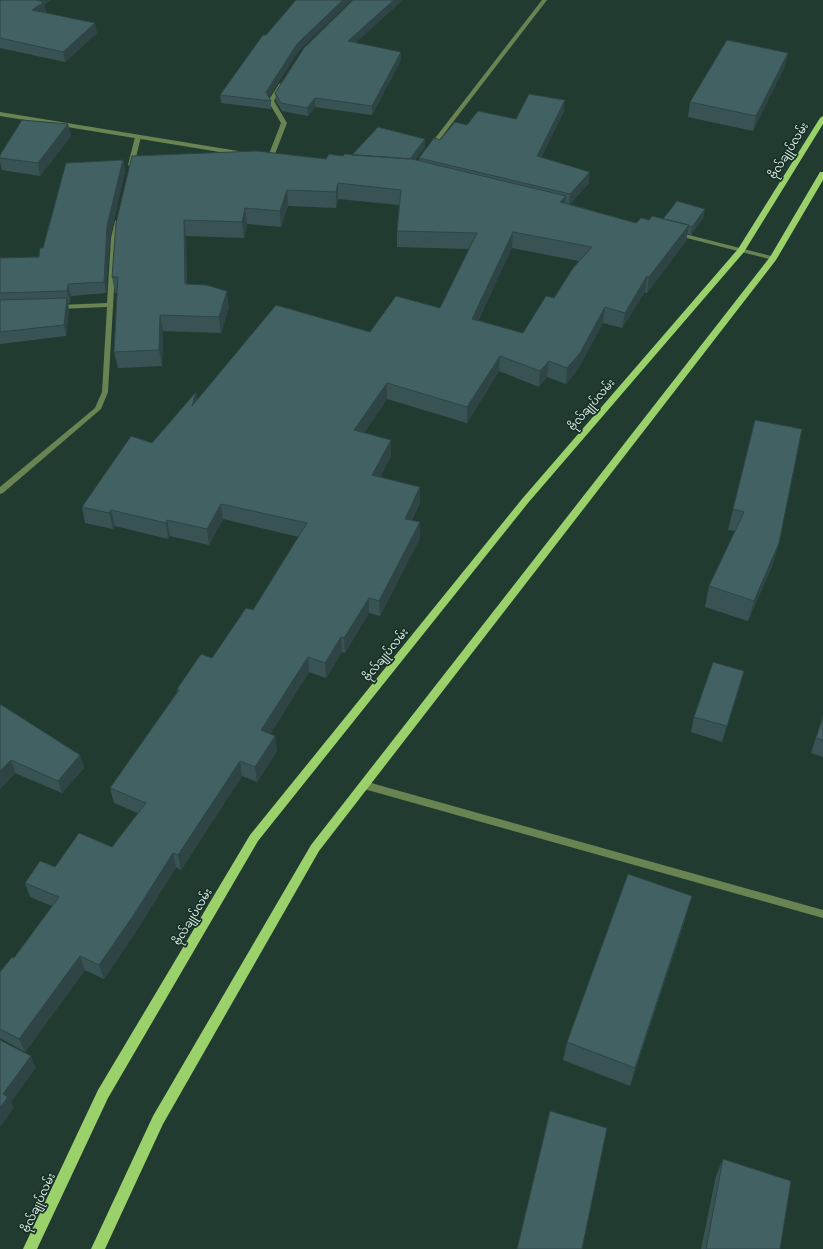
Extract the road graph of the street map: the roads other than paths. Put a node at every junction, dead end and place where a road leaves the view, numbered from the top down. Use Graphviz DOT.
graph roads {
  1 [pos="545,0"];
  2 [pos="284,81"];
  3 [pos="0,114"];
  4 [pos="823,118"];
  5 [pos="138,137"];
  6 [pos="426,153"];
  7 [pos="247,155"];
  8 [pos="263,158"];
  9 [pos="130,173"];
  10 [pos="823,174"];
  11 [pos="119,217"];
  12 [pos="673,233"];
  13 [pos="741,250"];
  14 [pos="773,258"];
  15 [pos="110,305"];
  16 [pos="48,307"];
  17 [pos="0,490"];
  18 [pos="364,785"];
  19 [pos="823,914"];
  20 [pos="30,1249"];
  21 [pos="98,1249"];
  1 -- 6 [label="street"];
  2 -- 8 [label="street"];
  3 -- 5 [label="street"];
  4 -- 13 [label="main road, ဗိုလ်ချုပ်လမ်း"];
  5 -- 7 [label="street"];
  5 -- 9 [label="street"];
  10 -- 14 [label="main road"];
  11 -- 15 [label="street"];
  12 -- 13 [label="street"];
  13 -- 14 [label="street"];
  13 -- 20 [label="main road, ဗိုလ်ချုပ်လမ်း"];
  14 -- 18 [label="main road"];
  15 -- 16 [label="street"];
  15 -- 17 [label="street"];
  18 -- 19 [label="street"];
  18 -- 21 [label="main road"];
}
